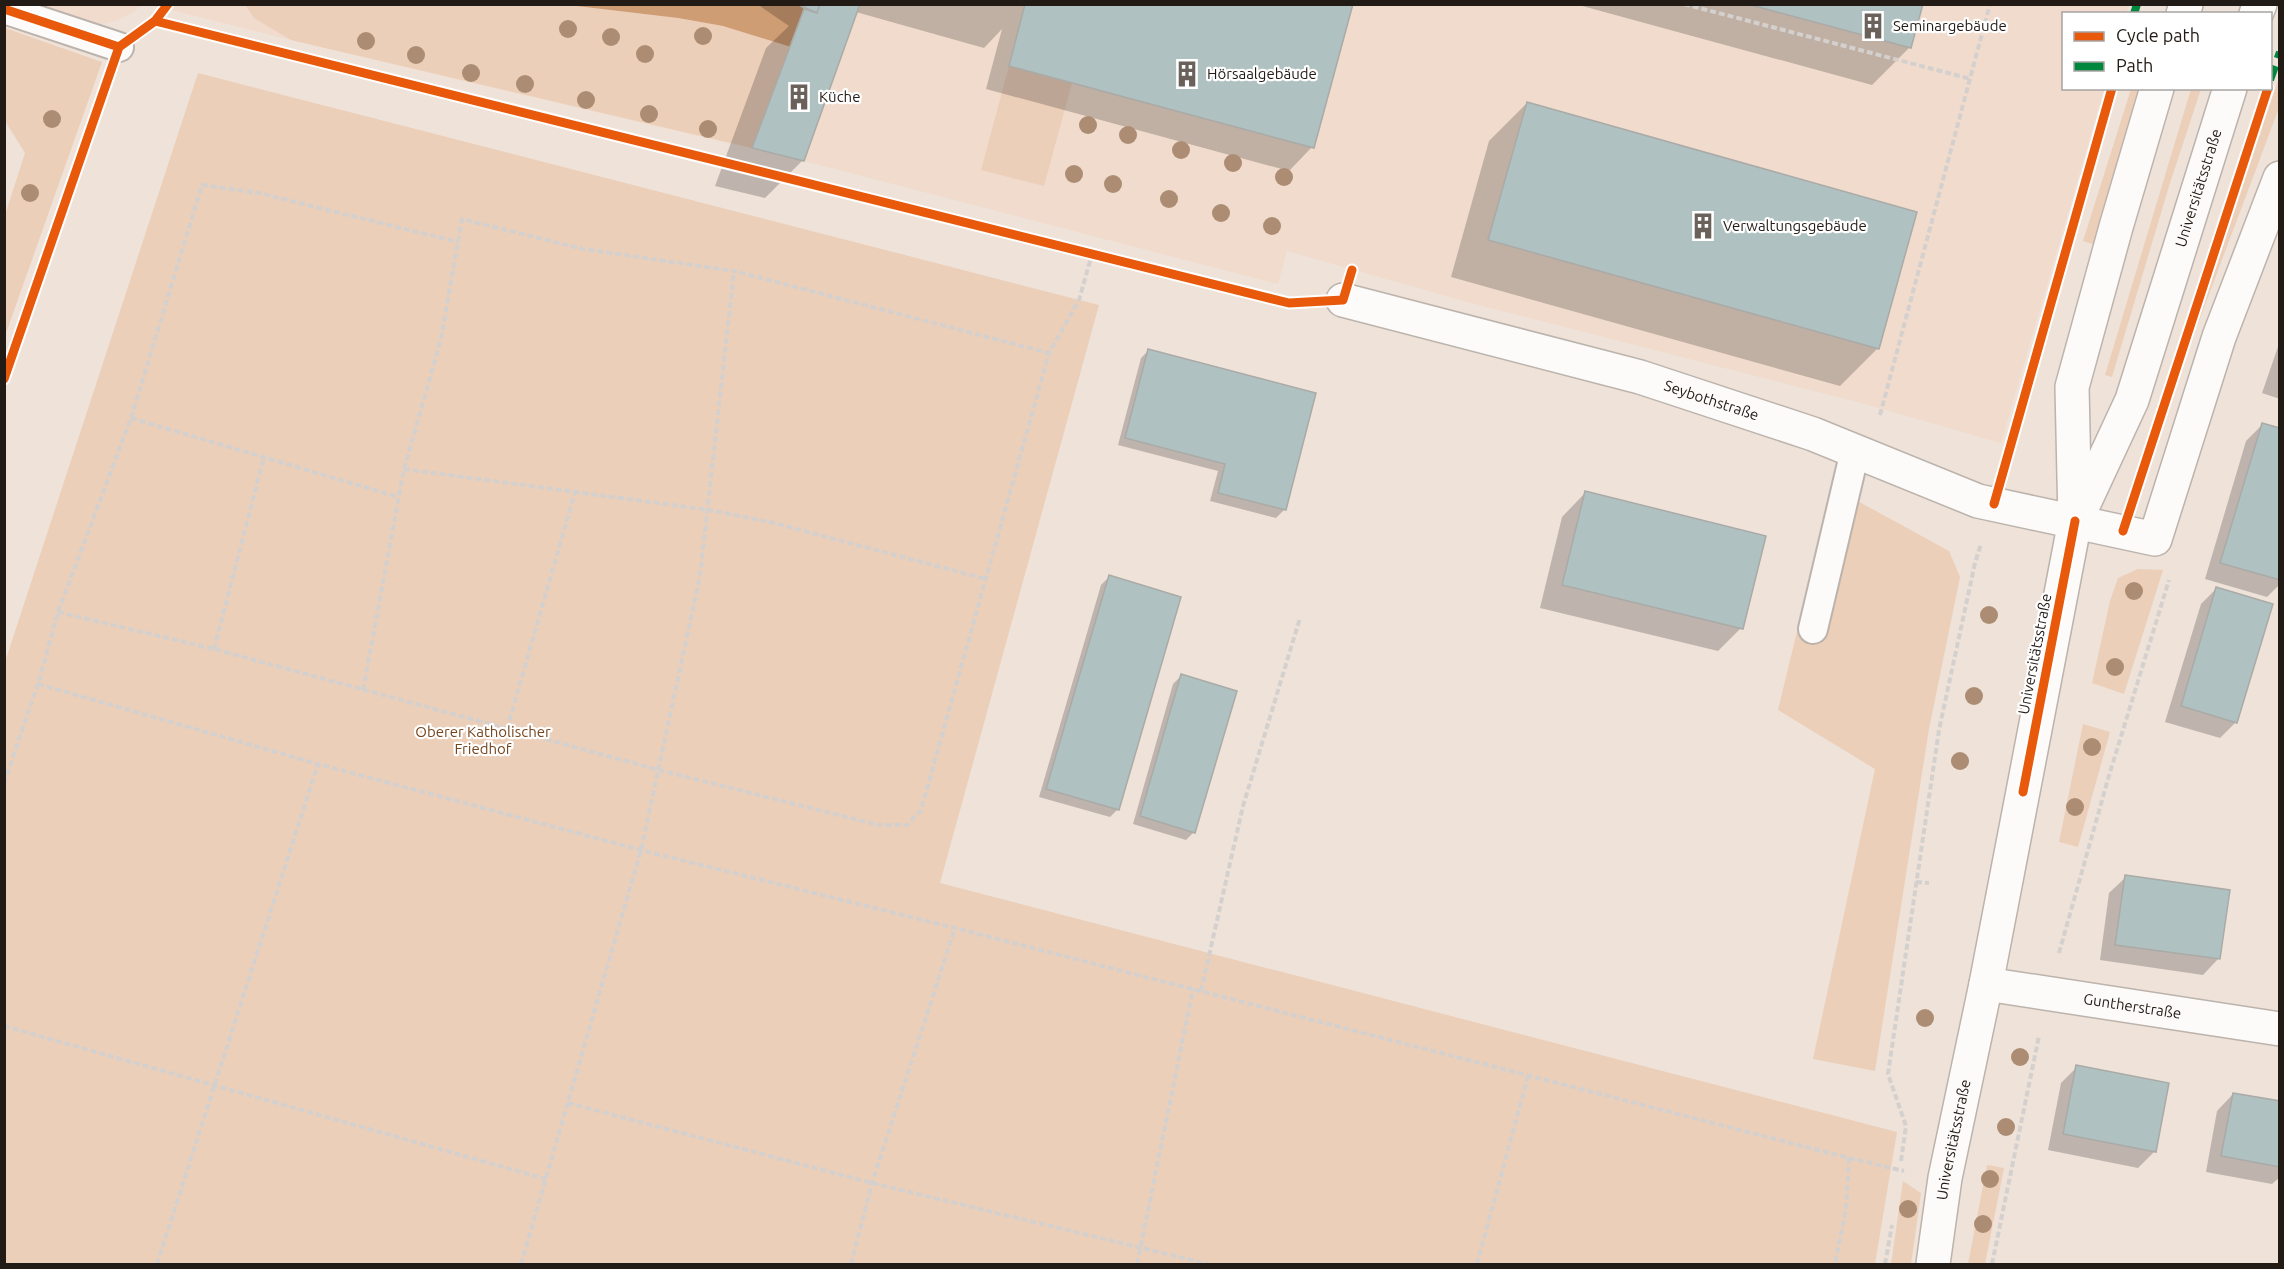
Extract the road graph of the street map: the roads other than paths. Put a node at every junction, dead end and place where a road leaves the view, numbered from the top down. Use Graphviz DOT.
graph roads {
  1 [pos="4,9"];
  2 [pos="119,47"];
  3 [pos="2156,90"];
  4 [pos="2229,90"];
  5 [pos="2280,178"];
  6 [pos="1343,300"];
  7 [pos="1862,454"];
  8 [pos="2075,521"];
  9 [pos="1813,629"];
  10 [pos="1986,984"];
  11 [pos="2280,1029"];
  12 [pos="1933,1264"];
  1 -- 2 [label="lane"];
  3 -- 8 [label="street, Universitätsstraße"];
  4 -- 8 [label="street, Universitätsstraße"];
  5 -- 8 [label="street"];
  6 -- 7 [label="street, Seybothstraße"];
  7 -- 8 [label="street, Seybothstraße"];
  7 -- 9 [label="lane"];
  8 -- 10 [label="street, Universitätsstraße"];
  10 -- 11 [label="street, Guntherstraße"];
  10 -- 12 [label="street, Universitätsstraße"];
}
